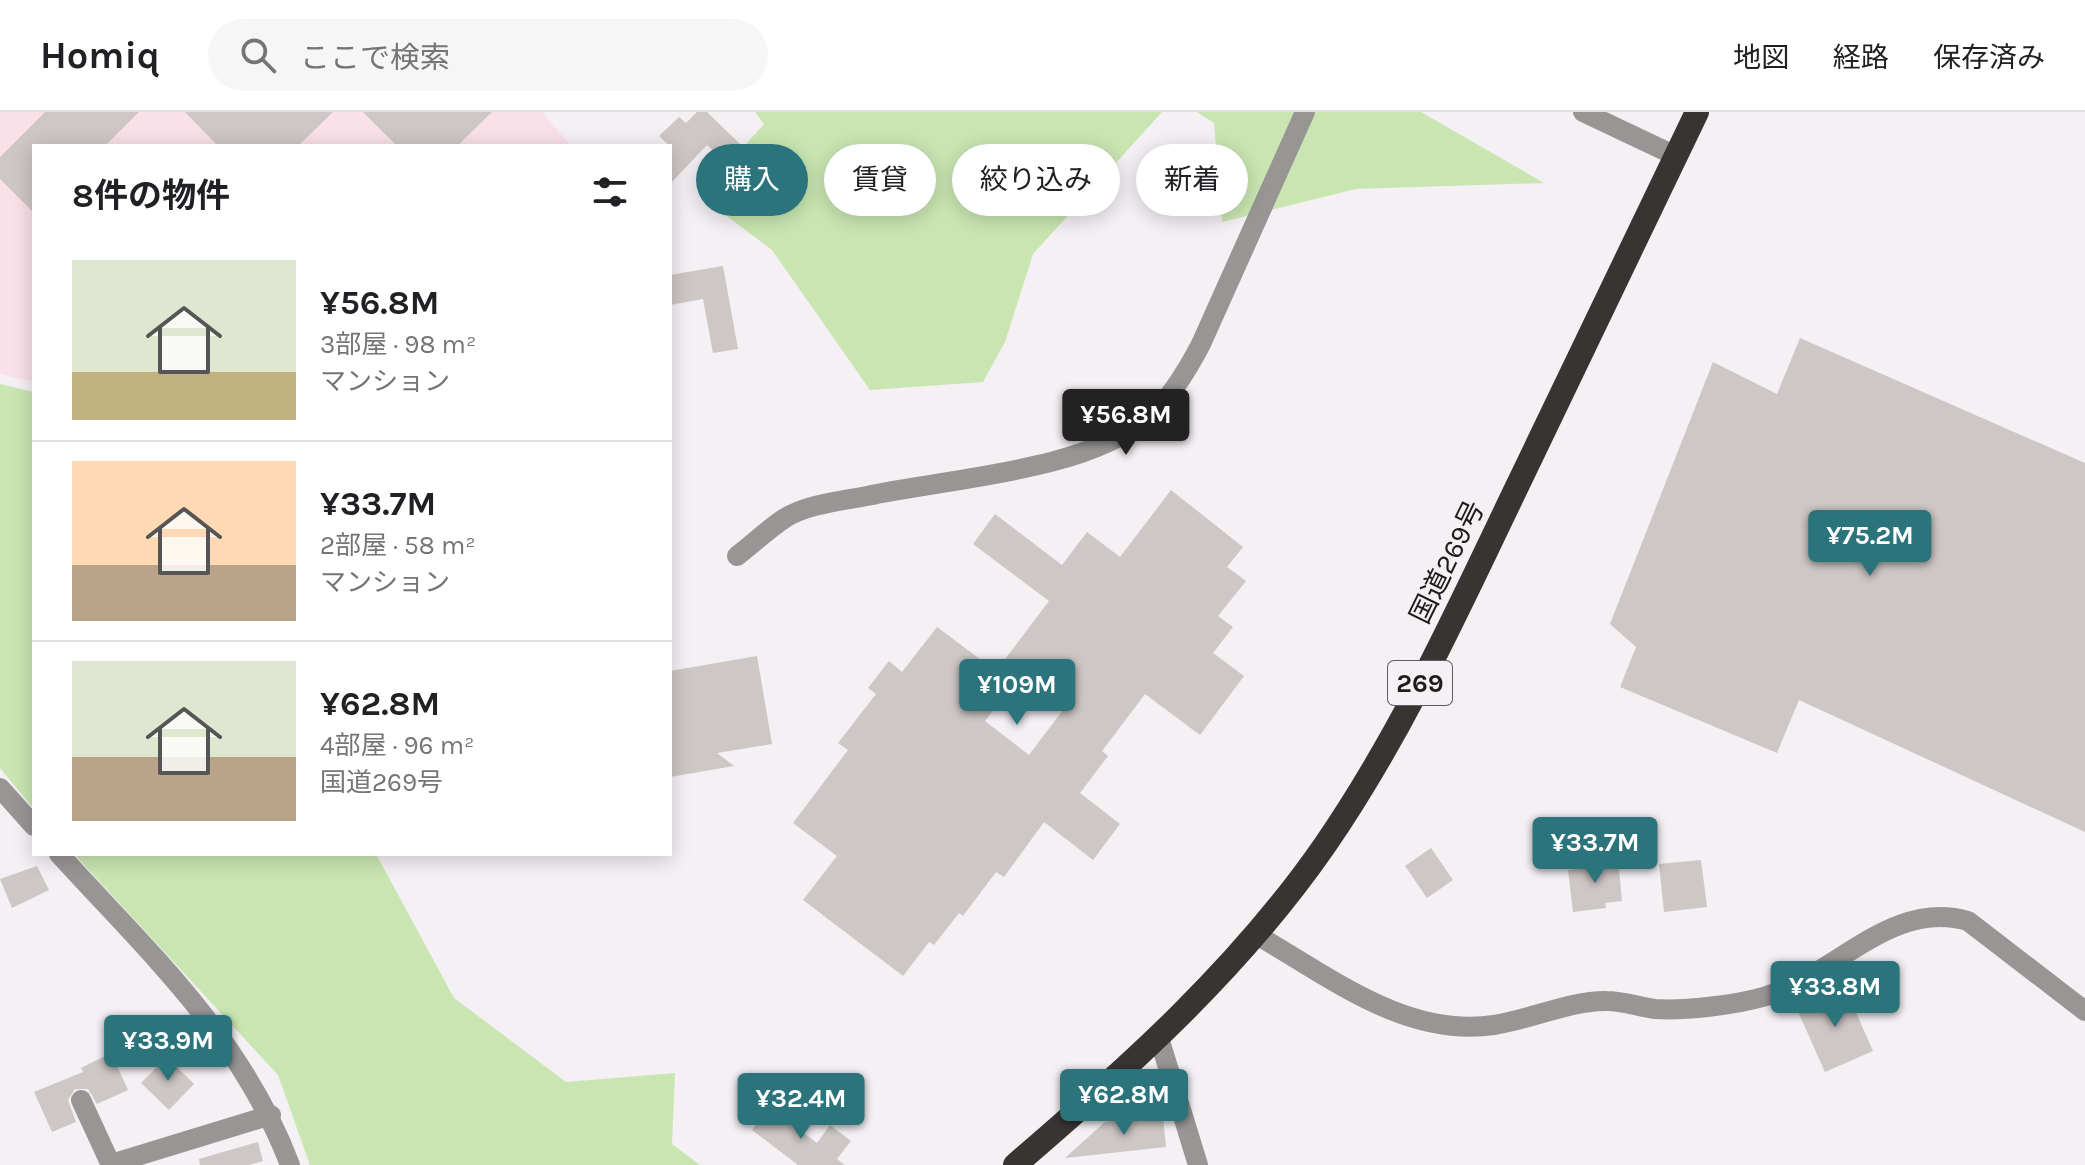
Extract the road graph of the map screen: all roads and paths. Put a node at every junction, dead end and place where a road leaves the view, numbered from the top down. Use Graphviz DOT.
graph roads {
  1 [pos="1305,112"];
  2 [pos="1583,112"];
  3 [pos="1697,112"];
  4 [pos="1676,156"];
  5 [pos="737,556"];
  6 [pos="0,788"];
  7 [pos="32,824"];
  8 [pos="61,856"];
  9 [pos="1255,934"];
  10 [pos="2085,1011"];
  11 [pos="1159,1038"];
  12 [pos="81,1100"];
  13 [pos="271,1115"];
  14 [pos="111,1164"];
  15 [pos="290,1165"];
  16 [pos="1015,1165"];
  17 [pos="1198,1165"];
  1 -- 5 [label="street"];
  2 -- 4 [label="street"];
  3 -- 4 [label="highway, 国道269号 / 269"];
  4 -- 9 [label="highway, 国道269号 / 269"];
  6 -- 7 [label="street"];
  8 -- 13 [label="street"];
  9 -- 10 [label="street"];
  9 -- 11 [label="highway, 国道269号 / 269"];
  11 -- 16 [label="highway, 国道269号 / 269"];
  11 -- 17 [label="street"];
  12 -- 14 [label="street"];
  13 -- 14 [label="street"];
  13 -- 15 [label="street"];
}
